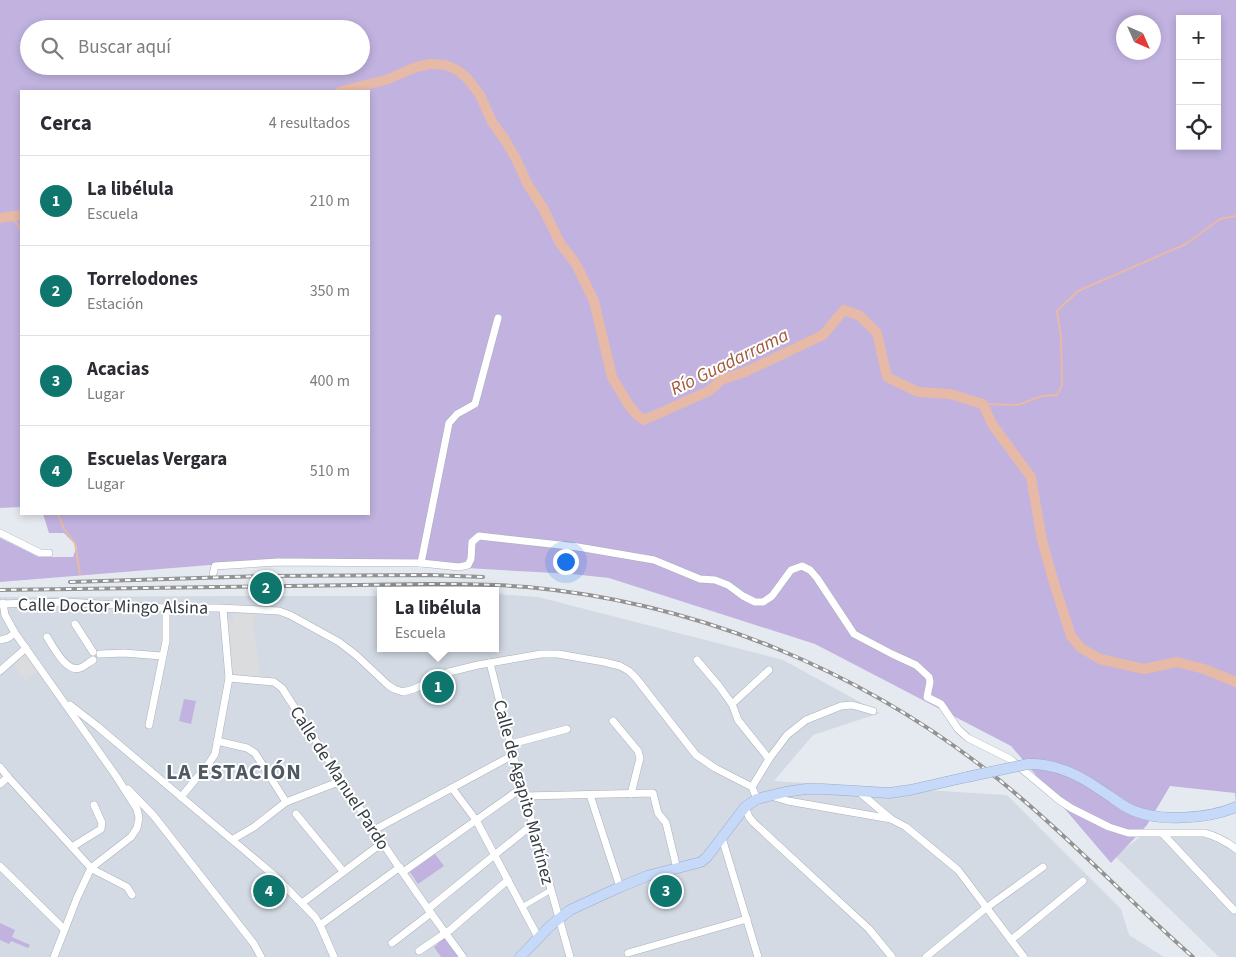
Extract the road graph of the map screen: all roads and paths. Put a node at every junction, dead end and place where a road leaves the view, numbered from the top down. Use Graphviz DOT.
graph roads {
  1 [pos="498,318"];
  2 [pos="0,533"];
  3 [pos="49,553"];
  4 [pos="421,563"];
  5 [pos="213,574"];
  6 [pos="2,603"];
  7 [pos="166,608"];
  8 [pos="223,608"];
  9 [pos="75,624"];
  10 [pos="15,633"];
  11 [pos="47,637"];
  12 [pos="0,640"];
  13 [pos="26,648"];
  14 [pos="95,655"];
  15 [pos="162,656"];
  16 [pos="697,660"];
  17 [pos="490,663"];
  18 [pos="768,670"];
  19 [pos="0,671"];
  20 [pos="229,678"];
  21 [pos="64,701"];
  22 [pos="732,704"];
  23 [pos="872,711"];
  24 [pos="613,721"];
  25 [pos="149,725"];
  26 [pos="97,726"];
  27 [pos="567,729"];
  28 [pos="86,732"];
  29 [pos="217,741"];
  30 [pos="511,744"];
  31 [pos="514,755"];
  32 [pos="769,759"];
  33 [pos="0,767"];
  34 [pos="116,776"];
  35 [pos="8,777"];
  36 [pos="341,781"];
  37 [pos="0,784"];
  38 [pos="523,787"];
  39 [pos="752,787"];
  40 [pos="452,788"];
  41 [pos="858,791"];
  42 [pos="881,793"];
  43 [pos="631,794"];
  44 [pos="590,795"];
  45 [pos="769,795"];
  46 [pos="525,796"];
  47 [pos="181,797"];
  48 [pos="757,799"];
  49 [pos="286,802"];
  50 [pos="94,805"];
  51 [pos="745,807"];
  52 [pos="1236,807"];
  53 [pos="296,814"];
  54 [pos="154,816"];
  55 [pos="139,818"];
  56 [pos="891,819"];
  57 [pos="476,820"];
  58 [pos="533,824"];
  59 [pos="374,830"];
  60 [pos="1163,834"];
  61 [pos="722,838"];
  62 [pos="233,840"];
  63 [pos="382,843"];
  64 [pos="72,847"];
  65 [pos="1236,848"];
  66 [pos="495,855"];
  67 [pos="0,866"];
  68 [pos="1043,867"];
  69 [pos="91,868"];
  70 [pos="677,869"];
  71 [pos="402,870"];
  72 [pos="342,871"];
  73 [pos="508,880"];
  74 [pos="1083,881"];
  75 [pos="620,887"];
  76 [pos="551,890"];
  77 [pos="132,895"];
  78 [pos="302,903"];
  79 [pos="522,907"];
  80 [pos="986,908"];
  81 [pos="1234,910"];
  82 [pos="429,911"];
  83 [pos="747,919"];
  84 [pos="559,920"];
  85 [pos="320,925"];
  86 [pos="64,929"];
  87 [pos="445,933"];
  88 [pos="539,938"];
  89 [pos="1011,940"];
  90 [pos="392,943"];
  91 [pos="419,951"];
  92 [pos="628,953"];
  93 [pos="54,957"];
  94 [pos="261,957"];
  95 [pos="334,957"];
  96 [pos="463,957"];
  97 [pos="520,957"];
  98 [pos="570,957"];
  99 [pos="758,957"];
  100 [pos="892,957"];
  101 [pos="926,957"];
  102 [pos="1024,957"];
  1 -- 4 [label="street"];
  2 -- 3 [label="street"];
  4 -- 5 [label="street"];
  4 -- 60 [label="street"];
  6 -- 7 [label="street, Calle Doctor Mingo Alsina"];
  6 -- 10 [label="street"];
  7 -- 8 [label="street, Calle Doctor Mingo Alsina"];
  7 -- 15 [label="street"];
  8 -- 17 [label="street, Calle Doctor Mingo Alsina"];
  8 -- 20 [label="street"];
  9 -- 14 [label="street"];
  10 -- 12 [label="street"];
  10 -- 13 [label="street"];
  11 -- 14 [label="street"];
  13 -- 19 [label="street"];
  13 -- 21 [label="street"];
  14 -- 15 [label="street"];
  15 -- 25 [label="street"];
  16 -- 22 [label="street"];
  17 -- 30 [label="street, Calle de Agapito Martínez"];
  17 -- 39 [label="street"];
  18 -- 22 [label="street"];
  20 -- 29 [label="street"];
  20 -- 36 [label="street, Calle de Manuel Pardo"];
  21 -- 26 [label="street"];
  21 -- 28 [label="street"];
  22 -- 32 [label="street"];
  23 -- 32 [label="street"];
  24 -- 43 [label="street"];
  26 -- 28 [label="street"];
  26 -- 47 [label="street"];
  27 -- 30 [label="street"];
  28 -- 34 [label="street"];
  29 -- 47 [label="street"];
  29 -- 49 [label="street"];
  30 -- 31 [label="street, Calle de Agapito Martínez"];
  31 -- 38 [label="street, Calle de Agapito Martínez"];
  31 -- 40 [label="street"];
  32 -- 39 [label="street"];
  33 -- 35 [label="street"];
  34 -- 54 [label="street"];
  34 -- 55 [label="street"];
  35 -- 37 [label="street"];
  35 -- 64 [label="street"];
  36 -- 49 [label="street"];
  36 -- 59 [label="street, Calle de Manuel Pardo"];
  38 -- 46 [label="street, Calle de Agapito Martínez"];
  38 -- 57 [label="street"];
  39 -- 48 [label="street"];
  40 -- 57 [label="street"];
  40 -- 59 [label="street"];
  41 -- 42 [label="main road"];
  41 -- 45 [label="main road"];
  41 -- 56 [label="street"];
  42 -- 52 [label="main road, bridge"];
  42 -- 56 [label="street"];
  43 -- 44 [label="street"];
  43 -- 70 [label="street"];
  44 -- 46 [label="street"];
  44 -- 75 [label="street"];
  45 -- 48 [label="main road"];
  45 -- 56 [label="street"];
  46 -- 58 [label="street, Calle de Agapito Martínez"];
  47 -- 62 [label="street"];
  48 -- 51 [label="main road"];
  49 -- 62 [label="street"];
  50 -- 64 [label="street"];
  51 -- 61 [label="main road"];
  51 -- 100 [label="street"];
  53 -- 72 [label="street"];
  54 -- 55 [label="street"];
  54 -- 94 [label="street"];
  55 -- 69 [label="street"];
  56 -- 80 [label="street"];
  57 -- 66 [label="street"];
  57 -- 71 [label="street"];
  58 -- 66 [label="street"];
  58 -- 76 [label="street, Calle de Agapito Martínez"];
  59 -- 63 [label="street, Calle de Manuel Pardo"];
  60 -- 65 [label="street"];
  60 -- 81 [label="street"];
  61 -- 70 [label="main road"];
  61 -- 83 [label="street"];
  62 -- 78 [label="street"];
  63 -- 71 [label="street, Calle de Manuel Pardo"];
  63 -- 72 [label="street"];
  64 -- 69 [label="street"];
  66 -- 73 [label="street"];
  66 -- 82 [label="street"];
  67 -- 86 [label="street"];
  68 -- 80 [label="street"];
  69 -- 77 [label="street"];
  69 -- 86 [label="street"];
  70 -- 75 [label="main road"];
  71 -- 82 [label="street, Calle de Manuel Pardo"];
  71 -- 85 [label="street"];
  72 -- 78 [label="street"];
  73 -- 79 [label="street"];
  73 -- 87 [label="street"];
  74 -- 89 [label="street"];
  75 -- 84 [label="main road"];
  76 -- 79 [label="street"];
  76 -- 84 [label="street, Calle de Agapito Martínez"];
  78 -- 85 [label="street"];
  79 -- 88 [label="street"];
  80 -- 89 [label="street"];
  80 -- 101 [label="street"];
  82 -- 87 [label="street, Calle de Manuel Pardo"];
  82 -- 90 [label="street"];
  83 -- 92 [label="street"];
  83 -- 99 [label="street"];
  84 -- 88 [label="main road"];
  84 -- 98 [label="street, Calle de Agapito Martínez"];
  85 -- 95 [label="street"];
  86 -- 93 [label="street"];
  87 -- 91 [label="street"];
  87 -- 96 [label="street, Calle de Manuel Pardo"];
  88 -- 97 [label="main road"];
  89 -- 102 [label="street"];
}
